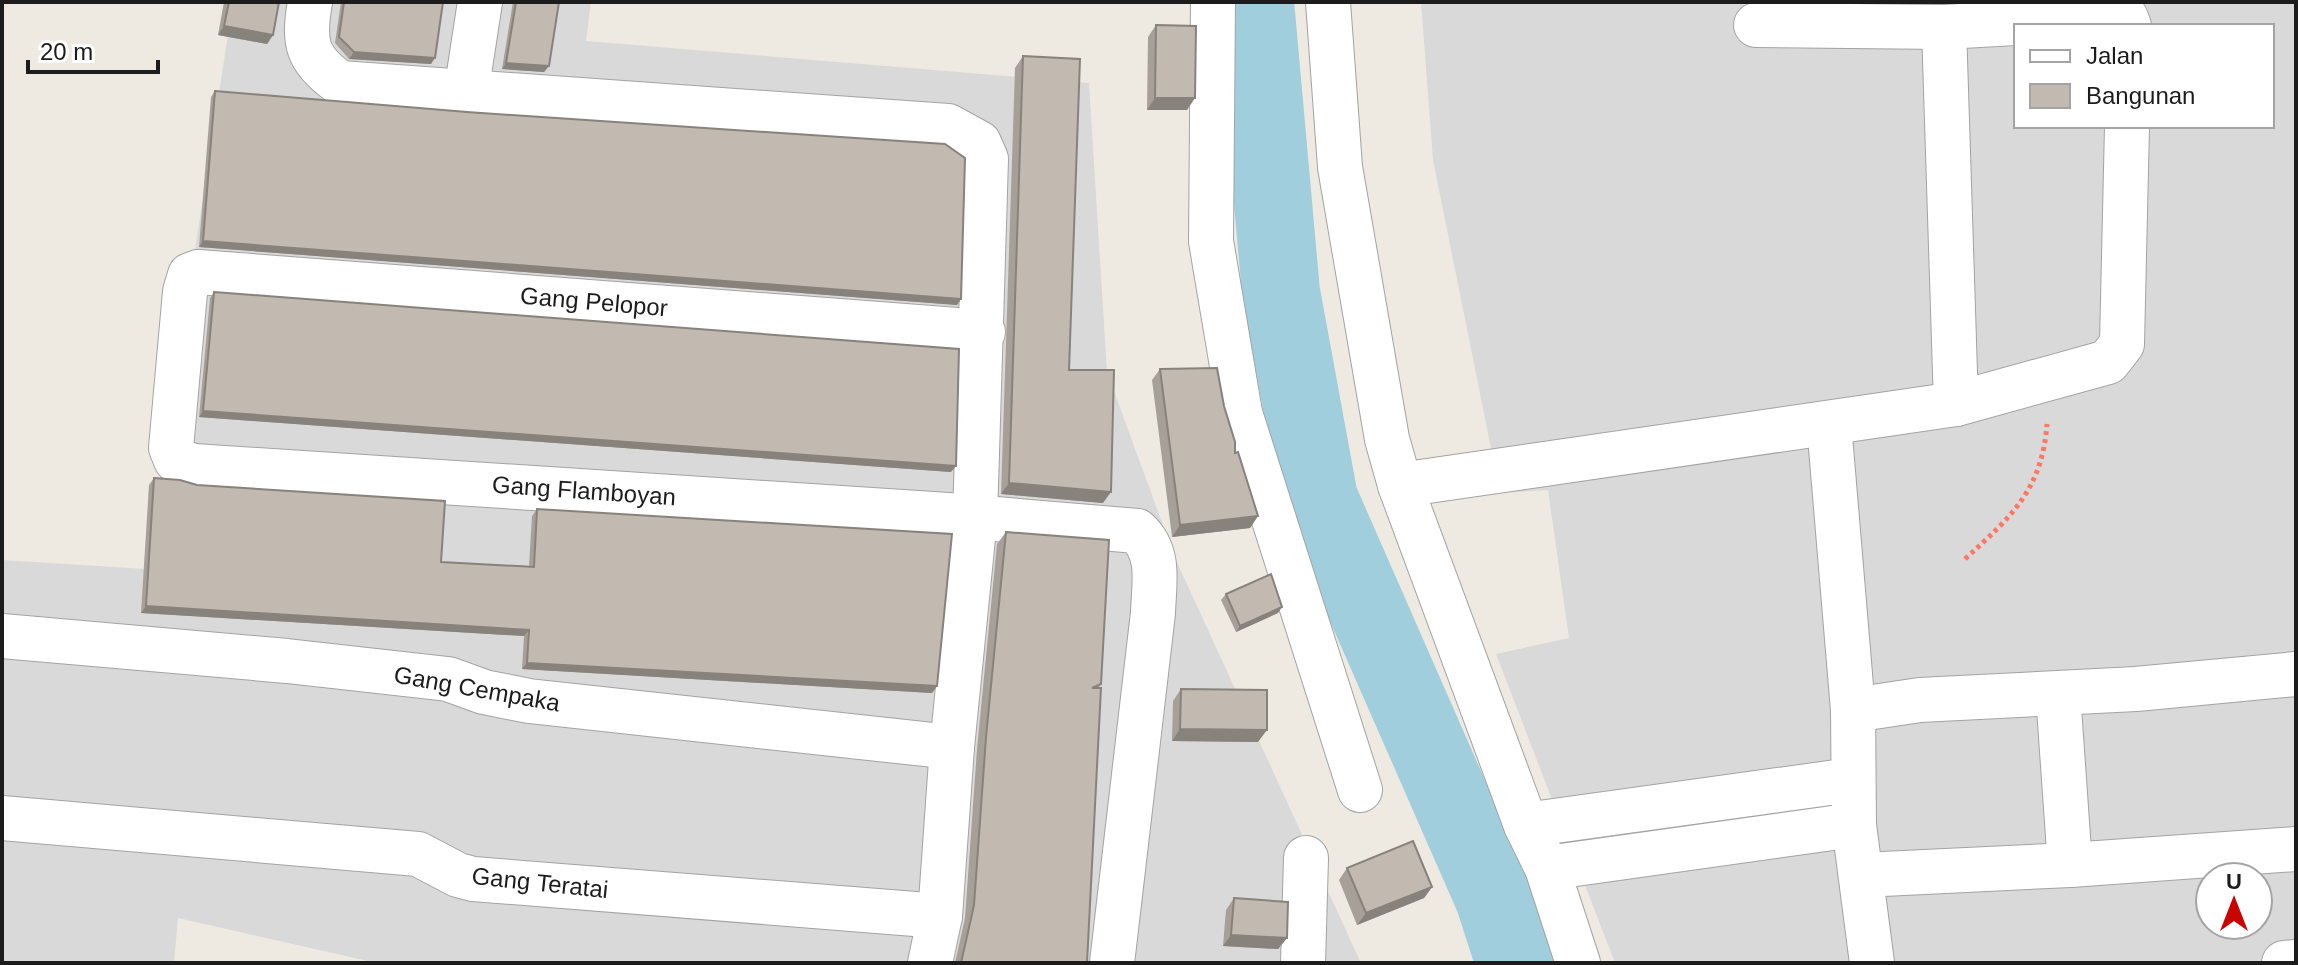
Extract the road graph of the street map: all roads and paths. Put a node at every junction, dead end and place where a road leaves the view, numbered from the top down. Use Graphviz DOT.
graph roads {
  1 [pos="310,2"];
  2 [pos="480,2"];
  3 [pos="1213,2"];
  4 [pos="1328,2"];
  5 [pos="2128,24"];
  6 [pos="1756,25"];
  7 [pos="1944,27"];
  8 [pos="466,93"];
  9 [pos="2127,128"];
  10 [pos="983,332"];
  11 [pos="2050,379"];
  12 [pos="1956,404"];
  13 [pos="1829,424"];
  14 [pos="194,466"];
  15 [pos="1400,485"];
  16 [pos="975,518"];
  17 [pos="1965,559"];
  18 [pos="2,636"];
  19 [pos="2296,674"];
  20 [pos="2058,694"];
  21 [pos="1853,710"];
  22 [pos="952,747"];
  23 [pos="1851,780"];
  24 [pos="1360,790"];
  25 [pos="2,818"];
  26 [pos="1526,825"];
  27 [pos="1854,825"];
  28 [pos="2296,849"];
  29 [pos="1306,858"];
  30 [pos="2070,865"];
  31 [pos="1547,868"];
  32 [pos="1862,875"];
  33 [pos="940,916"];
  34 [pos="2296,962"];
  35 [pos="930,963"];
  36 [pos="1112,963"];
  37 [pos="1303,963"];
  38 [pos="1578,963"];
  39 [pos="1872,963"];
  40 [pos="2284,963"];
  1 -- 8 [label="street"];
  2 -- 8 [label="street"];
  3 -- 24 [label="street"];
  4 -- 15 [label="street"];
  5 -- 7 [label="street"];
  6 -- 7 [label="street"];
  7 -- 12 [label="street"];
  8 -- 10 [label="street"];
  9 -- 11 [label="street"];
  10 -- 14 [label="street, Gang Pelopor"];
  10 -- 16 [label="street"];
  11 -- 12 [label="street"];
  11 -- 17 [label="path"];
  12 -- 13 [label="street"];
  13 -- 15 [label="street"];
  13 -- 21 [label="street"];
  14 -- 16 [label="street, Gang Flamboyan"];
  15 -- 26 [label="street"];
  16 -- 22 [label="street"];
  16 -- 36 [label="street, Gang Flamboyan"];
  18 -- 22 [label="street, Gang Cempaka"];
  19 -- 20 [label="street"];
  20 -- 21 [label="street"];
  20 -- 30 [label="street"];
  21 -- 23 [label="street"];
  22 -- 33 [label="street"];
  23 -- 26 [label="street"];
  23 -- 27 [label="street"];
  25 -- 33 [label="street, Gang Teratai"];
  26 -- 31 [label="street"];
  27 -- 31 [label="street"];
  27 -- 32 [label="street"];
  28 -- 30 [label="street"];
  29 -- 37 [label="street"];
  30 -- 32 [label="street"];
  31 -- 38 [label="street"];
  32 -- 39 [label="street"];
  33 -- 35 [label="street"];
  34 -- 40 [label="street"];
}
